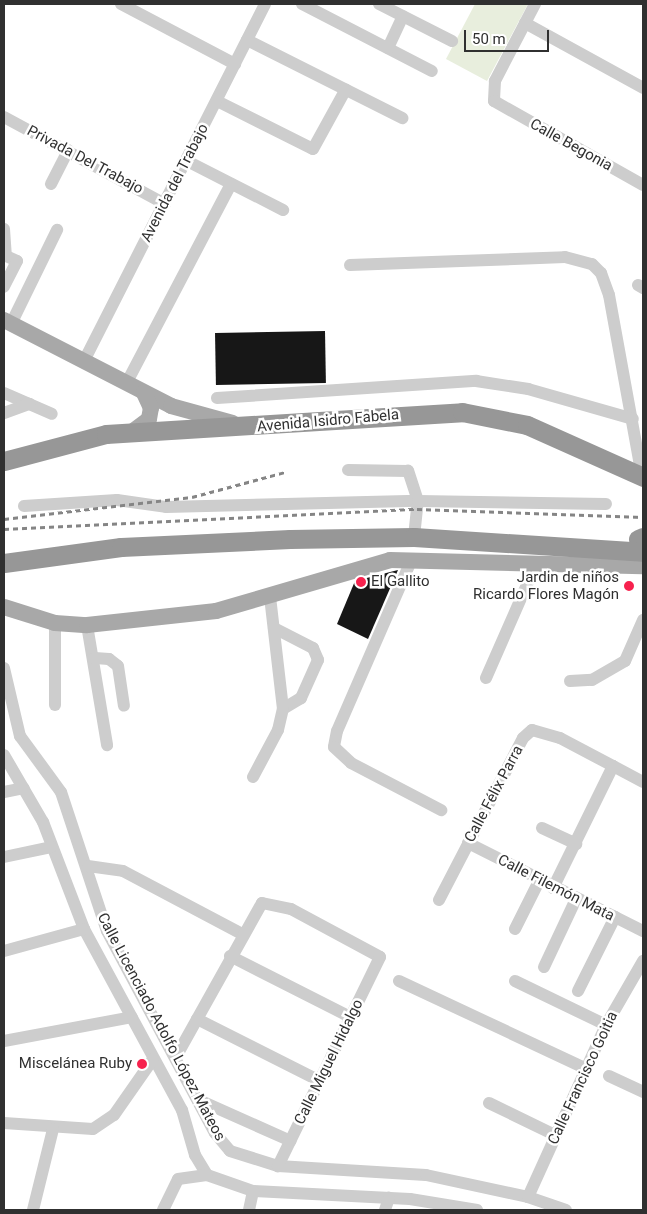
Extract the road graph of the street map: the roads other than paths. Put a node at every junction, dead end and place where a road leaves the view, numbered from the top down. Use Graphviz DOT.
graph roads {
  1 [pos="121,4"];
  2 [pos="263,4"];
  3 [pos="302,4"];
  4 [pos="379,4"];
  5 [pos="535,4"];
  6 [pos="403,16"];
  7 [pos="525,23"];
  8 [pos="247,40"];
  9 [pos="452,41"];
  10 [pos="388,48"];
  11 [pos="235,64"];
  12 [pos="432,71"];
  13 [pos="643,88"];
  14 [pos="346,89"];
  15 [pos="216,101"];
  16 [pos="4,117"];
  17 [pos="402,118"];
  18 [pos="68,150"];
  19 [pos="187,161"];
  20 [pos="51,184"];
  21 [pos="231,184"];
  22 [pos="643,185"];
  23 [pos="165,204"];
  24 [pos="283,210"];
  25 [pos="4,229"];
  26 [pos="57,230"];
  27 [pos="350,265"];
  28 [pos="4,287"];
  29 [pos="7,322"];
  30 [pos="84,361"];
  31 [pos="126,384"];
  32 [pos="4,393"];
  33 [pos="144,393"];
  34 [pos="218,398"];
  35 [pos="29,404"];
  36 [pos="4,413"];
  37 [pos="52,414"];
  38 [pos="633,419"];
  39 [pos="250,428"];
  40 [pos="132,432"];
  41 [pos="4,461"];
  42 [pos="348,470"];
  43 [pos="642,477"];
  44 [pos="418,501"];
  45 [pos="606,504"];
  46 [pos="24,506"];
  47 [pos="414,537"];
  48 [pos="642,542"];
  49 [pos="411,561"];
  50 [pos="9,564"];
  51 [pos="536,564"];
  52 [pos="643,566"];
  53 [pos="270,596"];
  54 [pos="4,607"];
  55 [pos="643,620"];
  56 [pos="55,623"];
  57 [pos="88,625"];
  58 [pos="274,628"];
  59 [pos="94,658"];
  60 [pos="4,668"];
  61 [pos="486,678"];
  62 [pos="570,681"];
  63 [pos="55,704"];
  64 [pos="124,706"];
  65 [pos="283,709"];
  66 [pos="107,745"];
  67 [pos="4,755"];
  68 [pos="613,766"];
  69 [pos="253,776"];
  70 [pos="643,782"];
  71 [pos="24,788"];
  72 [pos="4,792"];
  73 [pos="441,810"];
  74 [pos="542,828"];
  75 [pos="468,843"];
  76 [pos="576,844"];
  77 [pos="52,846"];
  78 [pos="4,857"];
  79 [pos="88,866"];
  80 [pos="539,881"];
  81 [pos="553,888"];
  82 [pos="576,899"];
  83 [pos="438,900"];
  84 [pos="615,917"];
  85 [pos="84,929"];
  86 [pos="515,929"];
  87 [pos="643,932"];
  88 [pos="242,934"];
  89 [pos="4,951"];
  90 [pos="230,956"];
  91 [pos="643,961"];
  92 [pos="544,967"];
  93 [pos="399,981"];
  94 [pos="515,981"];
  95 [pos="578,990"];
  96 [pos="132,1017"];
  97 [pos="350,1017"];
  98 [pos="197,1019"];
  99 [pos="606,1025"];
  100 [pos="4,1040"];
  101 [pos="177,1055"];
  102 [pos="153,1058"];
  103 [pos="586,1068"];
  104 [pos="609,1076"];
  105 [pos="320,1081"];
  106 [pos="643,1092"];
  107 [pos="201,1101"];
  108 [pos="489,1103"];
  109 [pos="4,1123"];
  110 [pos="53,1129"];
  111 [pos="555,1135"];
  112 [pos="290,1141"];
  113 [pos="278,1166"];
  114 [pos="206,1175"];
  115 [pos="253,1191"];
  116 [pos="528,1197"];
  117 [pos="389,1198"];
  118 [pos="461,1209"];
  119 [pos="33,1210"];
  120 [pos="163,1210"];
  121 [pos="249,1210"];
  122 [pos="385,1210"];
  123 [pos="477,1210"];
  124 [pos="566,1210"];
  1 -- 11 [label="street"];
  2 -- 8 [label="street, Avenida del Trabajo"];
  3 -- 10 [label="street"];
  4 -- 6 [label="street"];
  5 -- 7 [label="street"];
  6 -- 9 [label="street"];
  6 -- 10 [label="street"];
  7 -- 13 [label="street"];
  7 -- 22 [label="street, Calle Begonia"];
  8 -- 11 [label="street, Avenida del Trabajo"];
  8 -- 14 [label="street"];
  10 -- 12 [label="street"];
  11 -- 15 [label="street, Avenida del Trabajo"];
  14 -- 15 [label="street"];
  14 -- 17 [label="street"];
  15 -- 19 [label="street, Avenida del Trabajo"];
  16 -- 18 [label="street, Privada Del Trabajo"];
  18 -- 20 [label="street"];
  18 -- 23 [label="street, Privada Del Trabajo"];
  19 -- 21 [label="street"];
  19 -- 23 [label="street, Avenida del Trabajo"];
  21 -- 24 [label="street"];
  21 -- 31 [label="street"];
  23 -- 30 [label="street, Avenida del Trabajo"];
  25 -- 28 [label="street"];
  26 -- 29 [label="street"];
  27 -- 38 [label="street"];
  29 -- 30 [label="main road"];
  30 -- 31 [label="main road"];
  31 -- 33 [label="main road"];
  32 -- 35 [label="street"];
  33 -- 39 [label="main road"];
  33 -- 40 [label="main road"];
  34 -- 38 [label="street"];
  35 -- 36 [label="street"];
  35 -- 37 [label="street"];
  38 -- 43 [label="street"];
  39 -- 40 [label="highway, Avenida Isidro Fabela"];
  39 -- 43 [label="highway, Avenida Isidro Fabela"];
  40 -- 41 [label="highway, Avenida Isidro Fabela"];
  42 -- 44 [label="street"];
  44 -- 45 [label="street"];
  44 -- 46 [label="street"];
  44 -- 47 [label="street"];
  47 -- 48 [label="highway"];
  47 -- 50 [label="highway"];
  49 -- 51 [label="main road"];
  49 -- 53 [label="main road"];
  49 -- 73 [label="street"];
  51 -- 52 [label="main road"];
  51 -- 61 [label="street"];
  53 -- 57 [label="main road"];
  53 -- 58 [label="street"];
  54 -- 56 [label="main road"];
  55 -- 62 [label="street"];
  56 -- 57 [label="main road"];
  56 -- 63 [label="street"];
  57 -- 59 [label="street"];
  58 -- 65 [label="street"];
  58 -- 65 [label="street"];
  59 -- 64 [label="street"];
  59 -- 66 [label="street"];
  60 -- 79 [label="street, Calle Licenciado Adolfo López Mateos"];
  65 -- 69 [label="street"];
  67 -- 71 [label="street, Calle Licenciado Adolfo López Mateos"];
  68 -- 70 [label="street"];
  68 -- 75 [label="street, Calle Félix Parra"];
  68 -- 76 [label="street"];
  71 -- 72 [label="street"];
  71 -- 77 [label="street, Calle Licenciado Adolfo López Mateos"];
  74 -- 76 [label="street"];
  75 -- 80 [label="street, Calle Filemón Mata"];
  75 -- 83 [label="street, Calle Félix Parra"];
  76 -- 81 [label="street"];
  77 -- 78 [label="street"];
  77 -- 85 [label="street, Calle Licenciado Adolfo López Mateos"];
  79 -- 88 [label="street"];
  79 -- 101 [label="street, Calle Licenciado Adolfo López Mateos"];
  80 -- 81 [label="street, Calle Filemón Mata"];
  80 -- 86 [label="street"];
  81 -- 82 [label="street, Calle Filemón Mata"];
  82 -- 84 [label="street, Calle Filemón Mata"];
  82 -- 92 [label="street"];
  84 -- 87 [label="street, Calle Filemón Mata"];
  84 -- 95 [label="street"];
  85 -- 89 [label="street"];
  85 -- 96 [label="street, Calle Licenciado Adolfo López Mateos"];
  88 -- 90 [label="street"];
  88 -- 97 [label="street, Calle Miguel Hidalgo"];
  90 -- 97 [label="street"];
  90 -- 98 [label="street"];
  91 -- 99 [label="street, Calle Francisco Goitia"];
  93 -- 103 [label="street"];
  94 -- 99 [label="street"];
  96 -- 100 [label="street"];
  96 -- 102 [label="street, Calle Licenciado Adolfo López Mateos"];
  97 -- 105 [label="street, Calle Miguel Hidalgo"];
  98 -- 101 [label="street"];
  98 -- 105 [label="street"];
  99 -- 103 [label="street, Calle Francisco Goitia"];
  101 -- 107 [label="street, Calle Licenciado Adolfo López Mateos"];
  102 -- 110 [label="street"];
  102 -- 114 [label="street, Calle Licenciado Adolfo López Mateos"];
  103 -- 111 [label="street, Calle Francisco Goitia"];
  104 -- 106 [label="street"];
  105 -- 112 [label="street, Calle Miguel Hidalgo"];
  107 -- 112 [label="street"];
  107 -- 113 [label="street, Calle Licenciado Adolfo López Mateos"];
  108 -- 111 [label="street"];
  109 -- 110 [label="street"];
  110 -- 119 [label="street"];
  111 -- 116 [label="street, Calle Francisco Goitia"];
  112 -- 113 [label="street, Calle Miguel Hidalgo"];
  113 -- 116 [label="street, Calle Licenciado Adolfo López Mateos"];
  114 -- 115 [label="street"];
  114 -- 120 [label="street"];
  115 -- 117 [label="street"];
  115 -- 121 [label="street"];
  116 -- 124 [label="street, Calle Licenciado Adolfo López Mateos"];
  117 -- 118 [label="street"];
  117 -- 122 [label="street"];
  118 -- 123 [label="street"];
}
